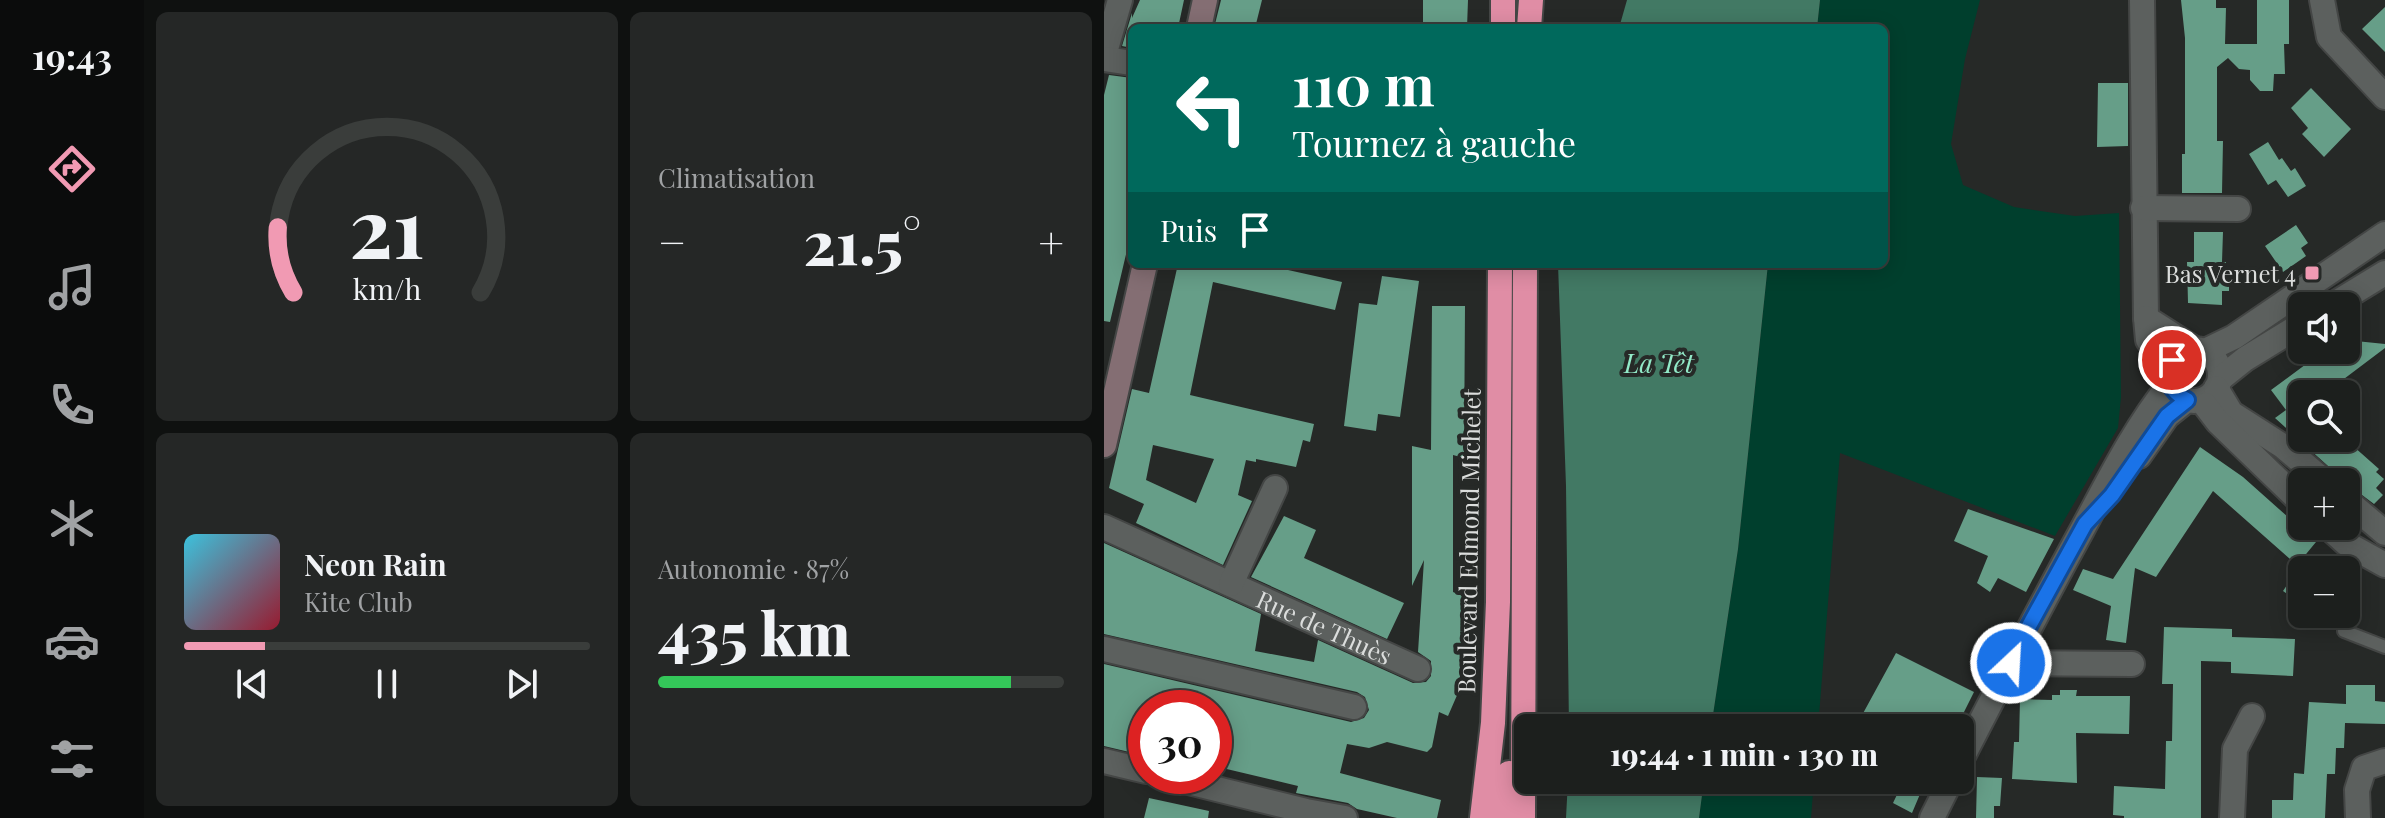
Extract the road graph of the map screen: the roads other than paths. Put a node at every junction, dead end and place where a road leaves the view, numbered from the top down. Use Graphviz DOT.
graph roads {
  1 [pos="1120,0"];
  2 [pos="1205,0"];
  3 [pos="1503,0"];
  4 [pos="1531,0"];
  5 [pos="2142,0"];
  6 [pos="2322,0"];
  7 [pos="1200,24"];
  8 [pos="1503,24"];
  9 [pos="1529,24"];
  10 [pos="1104,57"];
  11 [pos="1128,62"];
  12 [pos="2385,97"];
  13 [pos="2143,208"];
  14 [pos="2238,209"];
  15 [pos="2385,234"];
  16 [pos="1144,268"];
  17 [pos="1500,268"];
  18 [pos="1525,268"];
  19 [pos="2385,273"];
  20 [pos="2354,292"];
  21 [pos="2146,318"];
  22 [pos="2288,333"];
  23 [pos="2199,350"];
  24 [pos="2194,386"];
  25 [pos="1104,445"];
  26 [pos="2309,468"];
  27 [pos="1275,488"];
  28 [pos="2288,490"];
  29 [pos="2360,512"];
  30 [pos="1104,527"];
  31 [pos="2385,533"];
  32 [pos="2343,540"];
  33 [pos="1524,547"];
  34 [pos="2385,565"];
  35 [pos="1231,584"];
  36 [pos="2344,631"];
  37 [pos="2385,647"];
  38 [pos="1104,649"];
  39 [pos="2011,663"];
  40 [pos="2132,664"];
  41 [pos="1418,669"];
  42 [pos="1354,707"];
  43 [pos="2252,716"];
  44 [pos="1974,735"];
  45 [pos="1104,761"];
  46 [pos="2385,761"];
  47 [pos="1128,767"];
  48 [pos="1230,794"];
  49 [pos="1944,794"];
  50 [pos="1307,815"];
  51 [pos="1345,818"];
  52 [pos="1482,818"];
  53 [pos="1505,818"];
  54 [pos="1523,818"];
  55 [pos="1932,818"];
  56 [pos="2232,818"];
  57 [pos="2358,818"];
  1 -- 10 [label="street"];
  2 -- 7 [label="main road"];
  3 -- 8 [label="highway"];
  4 -- 9 [label="highway"];
  5 -- 13 [label="street"];
  6 -- 12 [label="street"];
  10 -- 11 [label="street"];
  13 -- 14 [label="street"];
  13 -- 21 [label="street"];
  15 -- 23 [label="street"];
  16 -- 25 [label="main road"];
  17 -- 52 [label="highway, Boulevard Edmond Michelet"];
  18 -- 33 [label="highway"];
  19 -- 20 [label="street"];
  21 -- 23 [label="street"];
  21 -- 24 [label="street"];
  22 -- 24 [label="street"];
  23 -- 24 [label="street"];
  23 -- 24 [label="street"];
  24 -- 26 [label="street"];
  24 -- 28 [label="street"];
  24 -- 39 [label="street"];
  27 -- 35 [label="street, Rue de Thuès"];
  29 -- 31 [label="street"];
  30 -- 35 [label="street, Rue de Thuès"];
  32 -- 34 [label="street"];
  33 -- 53 [label="highway"];
  33 -- 54 [label="highway"];
  35 -- 41 [label="street, Rue de Thuès"];
  36 -- 37 [label="lane"];
  38 -- 42 [label="street"];
  39 -- 40 [label="street"];
  39 -- 44 [label="street"];
  43 -- 56 [label="street"];
  45 -- 47 [label="street"];
  46 -- 57 [label="street"];
  48 -- 50 [label="street"];
  49 -- 55 [label="street"];
  50 -- 51 [label="street"];
}
